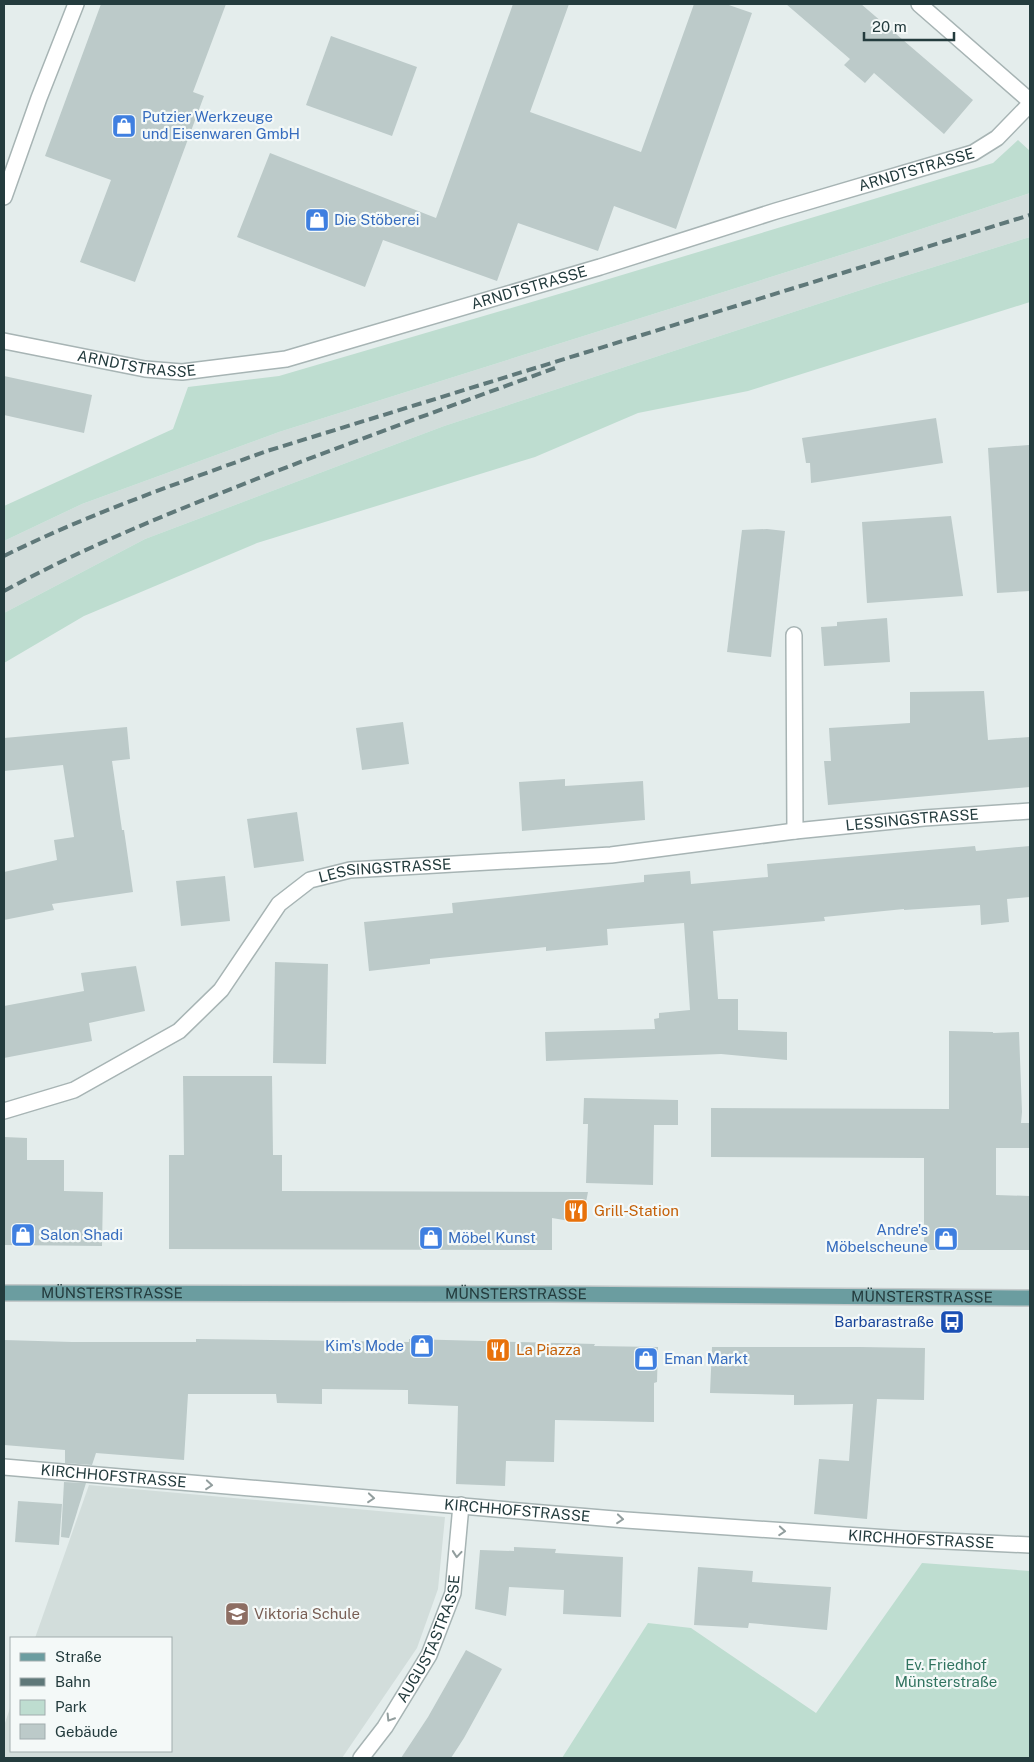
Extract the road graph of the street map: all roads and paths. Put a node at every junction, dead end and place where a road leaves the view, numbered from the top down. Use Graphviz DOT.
graph roads {
  1 [pos="76,4"];
  2 [pos="919,4"];
  3 [pos="1030,102"];
  4 [pos="4,197"];
  5 [pos="4,341"];
  6 [pos="794,635"];
  7 [pos="1030,810"];
  8 [pos="795,831"];
  9 [pos="4,1111"];
  10 [pos="4,1293"];
  11 [pos="1030,1298"];
  12 [pos="4,1467"];
  13 [pos="461,1505"];
  14 [pos="1030,1545"];
  15 [pos="361,1758"];
  1 -- 4 [label="street"];
  2 -- 3 [label="street"];
  3 -- 5 [label="street, ARNDTSTRASSE"];
  6 -- 8 [label="street"];
  7 -- 8 [label="street, LESSINGSTRASSE"];
  8 -- 9 [label="street, LESSINGSTRASSE"];
  10 -- 11 [label="main road, MÜNSTERSTRASSE"];
  12 -- 13 [label="street, KIRCHHOFSTRASSE, one-way"];
  13 -- 14 [label="street, KIRCHHOFSTRASSE, one-way"];
  13 -- 15 [label="street, AUGUSTASTRASSE, one-way"];
}
